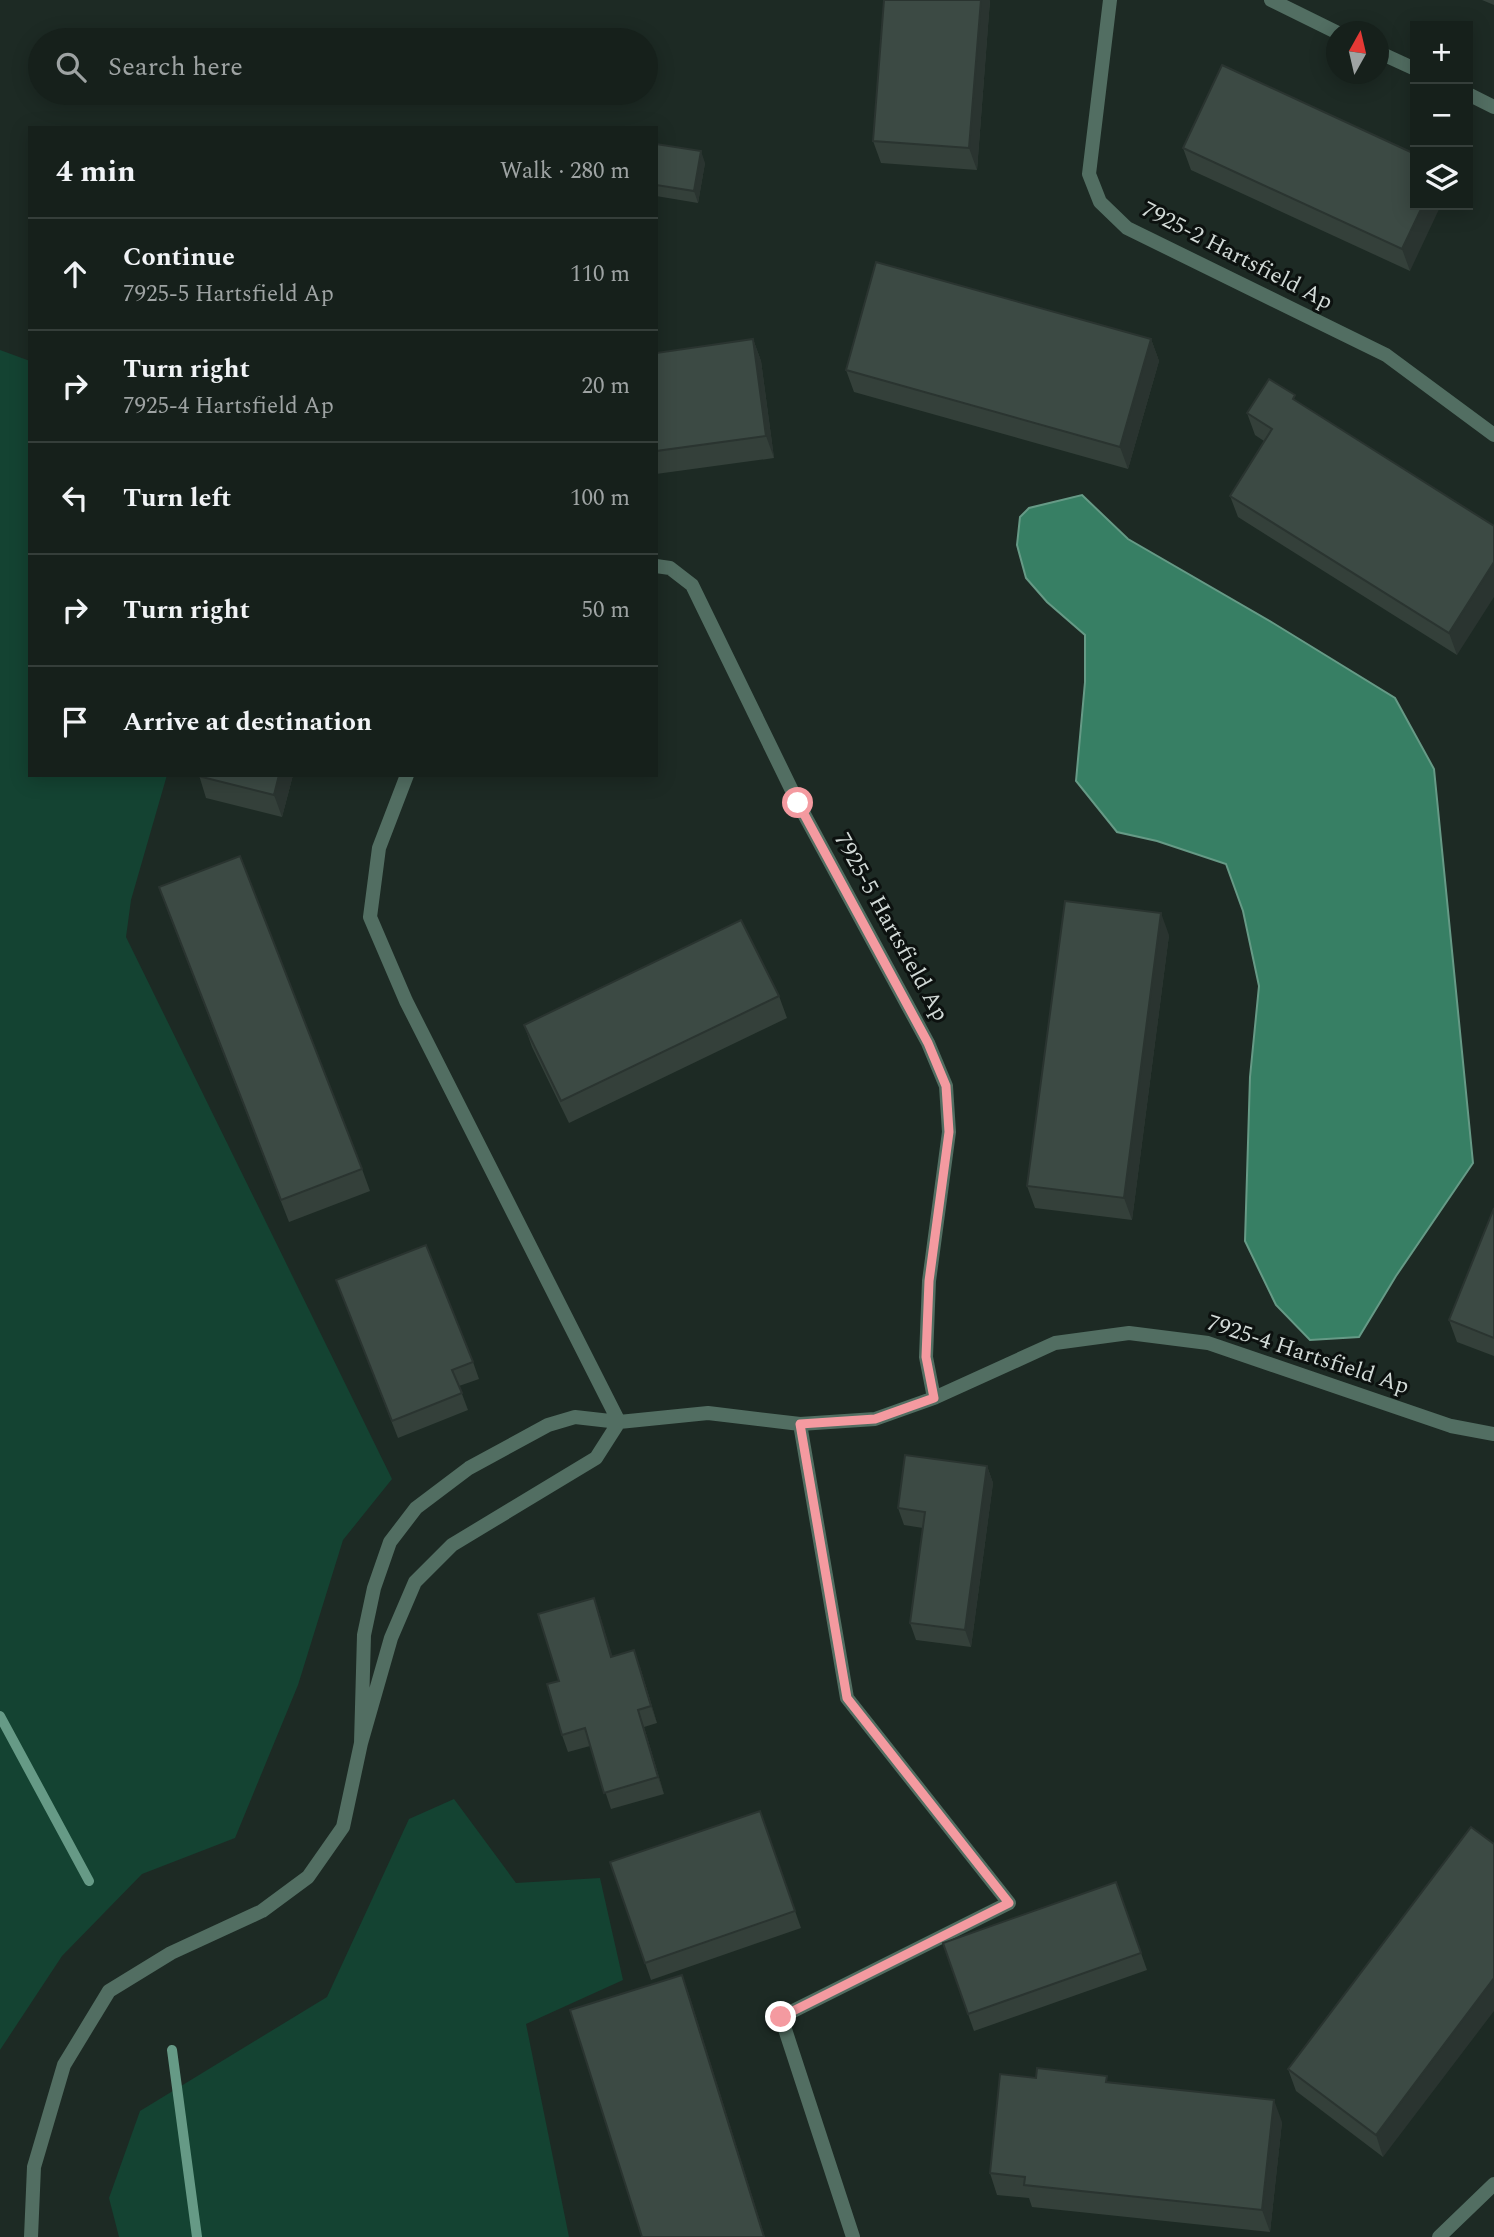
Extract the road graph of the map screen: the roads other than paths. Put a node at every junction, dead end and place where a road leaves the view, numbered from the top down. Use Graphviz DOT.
graph roads {
  1 [pos="1110,0"];
  2 [pos="1271,0"];
  3 [pos="1326,27"];
  4 [pos="1389,57"];
  5 [pos="1410,67"];
  6 [pos="1473,96"];
  7 [pos="1494,107"];
  8 [pos="1494,435"];
  9 [pos="658,566"];
  10 [pos="406,777"];
  11 [pos="934,1398"];
  12 [pos="619,1422"];
  13 [pos="800,1424"];
  14 [pos="1494,1434"];
  15 [pos="361,1743"];
  16 [pos="1494,2184"];
  17 [pos="31,2237"];
  18 [pos="853,2237"];
  19 [pos="1438,2237"];
  1 -- 8 [label="street, 7925-2 Hartsfield Ap"];
  2 -- 3 [label="street"];
  4 -- 5 [label="street"];
  6 -- 7 [label="street"];
  9 -- 11 [label="street, 7925-5 Hartsfield Ap"];
  10 -- 12 [label="street"];
  11 -- 13 [label="street, 7925-4 Hartsfield Ap"];
  11 -- 14 [label="street, 7925-4 Hartsfield Ap"];
  12 -- 13 [label="street, 7925-4 Hartsfield Ap"];
  12 -- 15 [label="street"];
  12 -- 15 [label="street, 7925-4 Hartsfield Ap"];
  13 -- 18 [label="street"];
  15 -- 17 [label="street"];
  16 -- 19 [label="street"];
}
